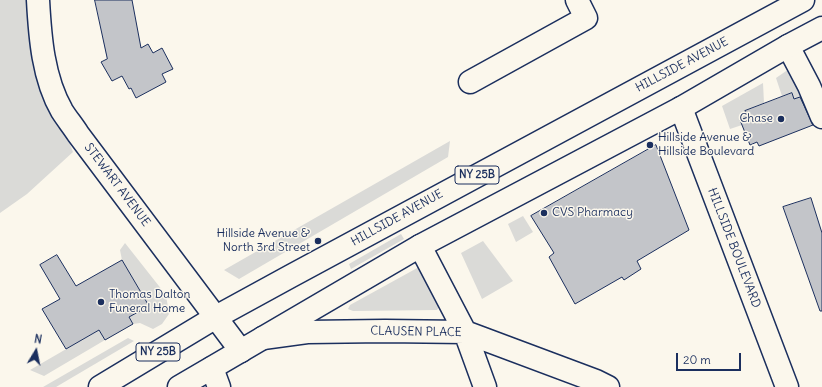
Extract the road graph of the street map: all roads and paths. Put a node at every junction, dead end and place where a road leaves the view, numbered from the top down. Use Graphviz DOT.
graph roads {
  1 [pos="38,0"];
  2 [pos="577,0"];
  3 [pos="803,0"];
  4 [pos="822,28"];
  5 [pos="788,46"];
  6 [pos="470,82"];
  7 [pos="681,108"];
  8 [pos="822,117"];
  9 [pos="420,246"];
  10 [pos="216,317"];
  11 [pos="465,332"];
  12 [pos="263,338"];
  13 [pos="241,350"];
  14 [pos="215,378"];
  15 [pos="100,387"];
  16 [pos="179,387"];
  17 [pos="485,387"];
  18 [pos="608,387"];
  19 [pos="787,387"];
  1 -- 10 [label="main road, STEWART AVENUE"];
  2 -- 6 [label="main road"];
  3 -- 10 [label="main road, HILLSIDE AVENUE / NY 25B"];
  4 -- 5 [label="main road"];
  5 -- 7 [label="main road"];
  5 -- 8 [label="main road"];
  7 -- 9 [label="main road"];
  7 -- 19 [label="main road, HILLSIDE BOULEVARD"];
  9 -- 11 [label="main road"];
  9 -- 12 [label="main road"];
  10 -- 13 [label="main road, STEWART AVENUE"];
  10 -- 15 [label="main road, HILLSIDE AVENUE / NY 25B"];
  11 -- 12 [label="main road, CLAUSEN PLACE"];
  11 -- 17 [label="main road"];
  11 -- 18 [label="main road, CLAUSEN PLACE"];
  12 -- 13 [label="main road"];
  13 -- 14 [label="main road"];
  14 -- 16 [label="main road"];
}
